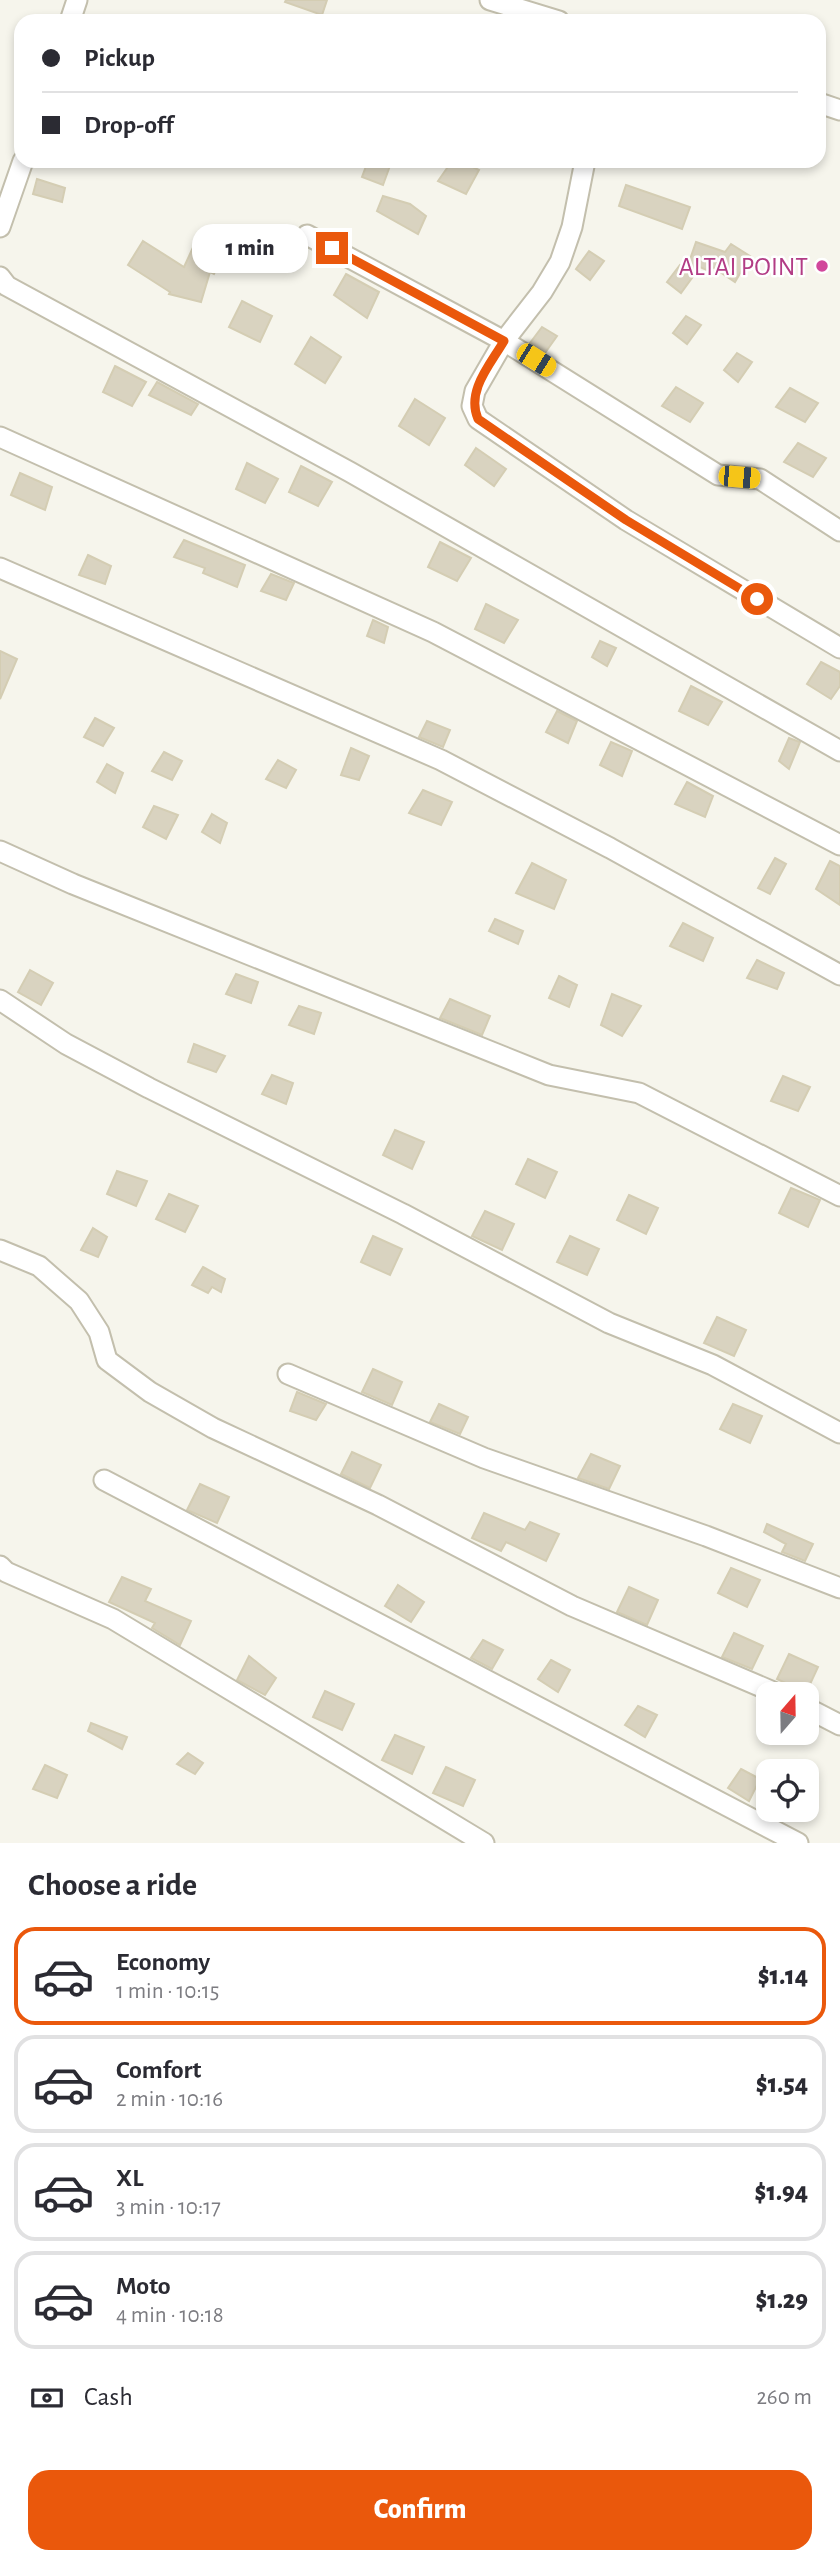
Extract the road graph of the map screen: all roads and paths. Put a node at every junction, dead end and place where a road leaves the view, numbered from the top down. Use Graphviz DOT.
graph roads {
  1 [pos="490,0"];
  2 [pos="536,14"];
  3 [pos="21,168"];
  4 [pos="584,168"];
  5 [pos="0,227"];
  6 [pos="307,234"];
  7 [pos="0,277"];
  8 [pos="504,341"];
  9 [pos="0,437"];
  10 [pos="840,531"];
  11 [pos="0,568"];
  12 [pos="840,648"];
  13 [pos="840,751"];
  14 [pos="840,845"];
  15 [pos="0,851"];
  16 [pos="840,975"];
  17 [pos="0,1000"];
  18 [pos="840,1196"];
  19 [pos="0,1250"];
  20 [pos="288,1374"];
  21 [pos="840,1433"];
  22 [pos="104,1480"];
  23 [pos="0,1566"];
  24 [pos="840,1588"];
  25 [pos="756,1685"];
  26 [pos="819,1714"];
  27 [pos="840,1725"];
  28 [pos="484,1843"];
  29 [pos="798,1843"];
  1 -- 2 [label="street"];
  3 -- 5 [label="street"];
  4 -- 8 [label="street"];
  6 -- 8 [label="street"];
  7 -- 13 [label="street"];
  8 -- 10 [label="street"];
  8 -- 12 [label="street"];
  9 -- 14 [label="street"];
  11 -- 16 [label="street"];
  15 -- 18 [label="street"];
  17 -- 21 [label="street"];
  19 -- 25 [label="street"];
  20 -- 24 [label="street"];
  22 -- 29 [label="street"];
  23 -- 28 [label="street"];
  26 -- 27 [label="street"];
}
